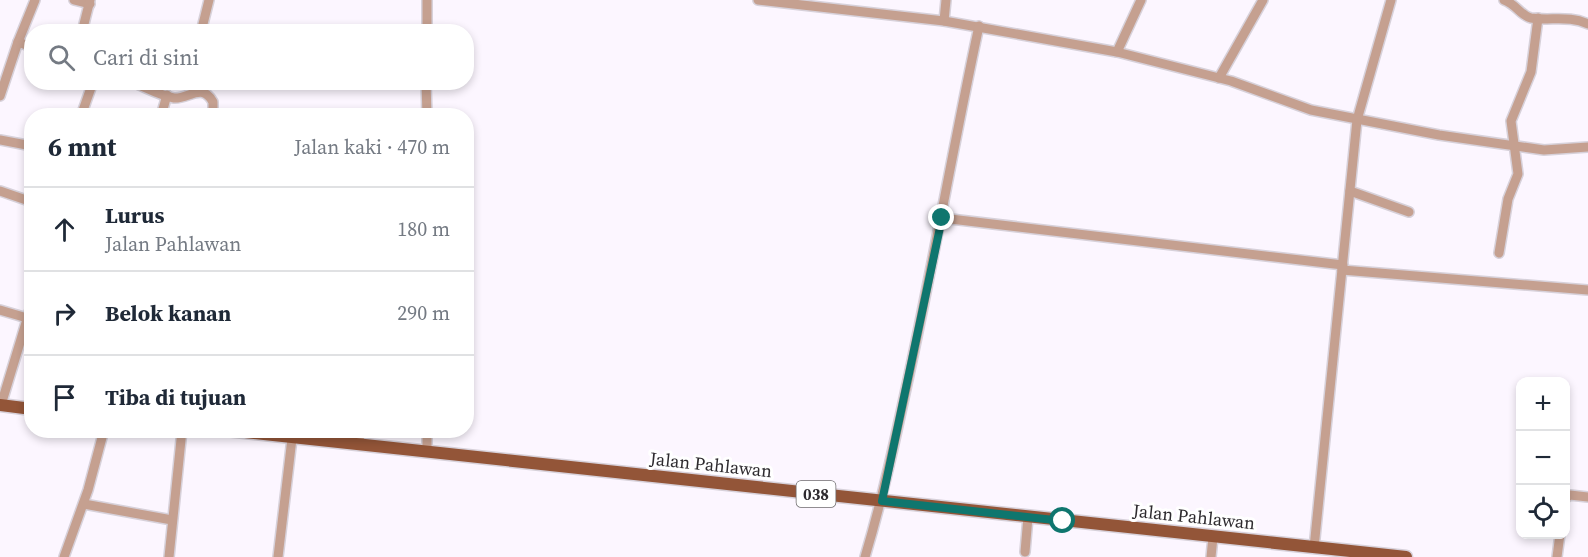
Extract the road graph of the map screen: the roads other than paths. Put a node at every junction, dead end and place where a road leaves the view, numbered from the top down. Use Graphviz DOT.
graph roads {
  1 [pos="34,0"];
  2 [pos="74,0"];
  3 [pos="209,0"];
  4 [pos="427,0"];
  5 [pos="758,0"];
  6 [pos="946,0"];
  7 [pos="1141,0"];
  8 [pos="1263,0"];
  9 [pos="1392,0"];
  10 [pos="1504,0"];
  11 [pos="90,2"];
  12 [pos="811,3"];
  13 [pos="1538,18"];
  14 [pos="944,21"];
  15 [pos="25,24"];
  16 [pos="84,24"];
  17 [pos="203,24"];
  18 [pos="426,24"];
  19 [pos="1588,24"];
  20 [pos="24,26"];
  21 [pos="979,26"];
  22 [pos="18,42"];
  23 [pos="24,44"];
  24 [pos="1116,52"];
  25 [pos="1219,78"];
  26 [pos="90,90"];
  27 [pos="154,90"];
  28 [pos="188,90"];
  29 [pos="199,90"];
  30 [pos="426,90"];
  31 [pos="167,95"];
  32 [pos="0,96"];
  33 [pos="84,108"];
  34 [pos="163,108"];
  35 [pos="212,108"];
  36 [pos="427,108"];
  37 [pos="1357,120"];
  38 [pos="0,140"];
  39 [pos="24,144"];
  40 [pos="1514,147"];
  41 [pos="1588,147"];
  42 [pos="0,191"];
  43 [pos="1350,191"];
  44 [pos="24,199"];
  45 [pos="1410,212"];
  46 [pos="942,218"];
  47 [pos="1499,253"];
  48 [pos="1342,267"];
  49 [pos="1588,290"];
  50 [pos="0,310"];
  51 [pos="24,311"];
  52 [pos="24,330"];
  53 [pos="1,405"];
  54 [pos="24,408"];
  55 [pos="102,438"];
  56 [pos="181,438"];
  57 [pos="292,438"];
  58 [pos="323,438"];
  59 [pos="360,438"];
  60 [pos="427,438"];
  61 [pos="360,444"];
  62 [pos="427,452"];
  63 [pos="1570,495"];
  64 [pos="1588,497"];
  65 [pos="882,501"];
  66 [pos="84,504"];
  67 [pos="1029,517"];
  68 [pos="172,520"];
  69 [pos="1213,537"];
  70 [pos="1559,539"];
  71 [pos="1314,548"];
  72 [pos="1025,552"];
  73 [pos="64,557"];
  74 [pos="169,557"];
  75 [pos="278,557"];
  76 [pos="865,557"];
  77 [pos="1211,557"];
  78 [pos="1406,557"];
  79 [pos="1557,557"];
  1 -- 15 [label="street"];
  2 -- 11 [label="street"];
  3 -- 17 [label="street"];
  4 -- 18 [label="street"];
  5 -- 12 [label="street"];
  6 -- 14 [label="street"];
  7 -- 24 [label="street"];
  8 -- 25 [label="street"];
  9 -- 37 [label="street"];
  10 -- 13 [label="street"];
  11 -- 16 [label="street"];
  12 -- 14 [label="street"];
  13 -- 19 [label="street"];
  13 -- 40 [label="street"];
  14 -- 21 [label="street"];
  20 -- 22 [label="street"];
  21 -- 24 [label="street"];
  21 -- 46 [label="street"];
  22 -- 23 [label="street"];
  22 -- 32 [label="street"];
  24 -- 25 [label="street"];
  25 -- 37 [label="street"];
  26 -- 33 [label="street"];
  27 -- 31 [label="street"];
  28 -- 31 [label="street"];
  29 -- 35 [label="street"];
  30 -- 36 [label="street"];
  31 -- 34 [label="street"];
  37 -- 40 [label="street"];
  37 -- 43 [label="street"];
  38 -- 39 [label="street"];
  40 -- 41 [label="street"];
  40 -- 47 [label="street"];
  42 -- 44 [label="street"];
  43 -- 45 [label="street"];
  43 -- 48 [label="street"];
  46 -- 48 [label="street"];
  46 -- 65 [label="street"];
  48 -- 49 [label="street"];
  48 -- 71 [label="street"];
  50 -- 51 [label="street"];
  52 -- 53 [label="street"];
  53 -- 54 [label="main road"];
  55 -- 66 [label="street"];
  56 -- 68 [label="street"];
  57 -- 75 [label="street"];
  58 -- 61 [label="main road, Jalan Pahlawan / 038"];
  59 -- 61 [label="street"];
  60 -- 62 [label="street"];
  61 -- 62 [label="main road, Jalan Pahlawan / 038"];
  62 -- 65 [label="main road, Jalan Pahlawan / 038"];
  63 -- 64 [label="street"];
  65 -- 67 [label="main road, Jalan Pahlawan / 038"];
  65 -- 76 [label="street"];
  66 -- 68 [label="street"];
  66 -- 73 [label="street"];
  67 -- 69 [label="main road, Jalan Pahlawan / 038"];
  67 -- 72 [label="street"];
  68 -- 74 [label="street"];
  69 -- 71 [label="main road, Jalan Pahlawan / 038"];
  69 -- 77 [label="street"];
  70 -- 79 [label="street"];
  71 -- 78 [label="main road, Jalan Pahlawan / 038"];
}
